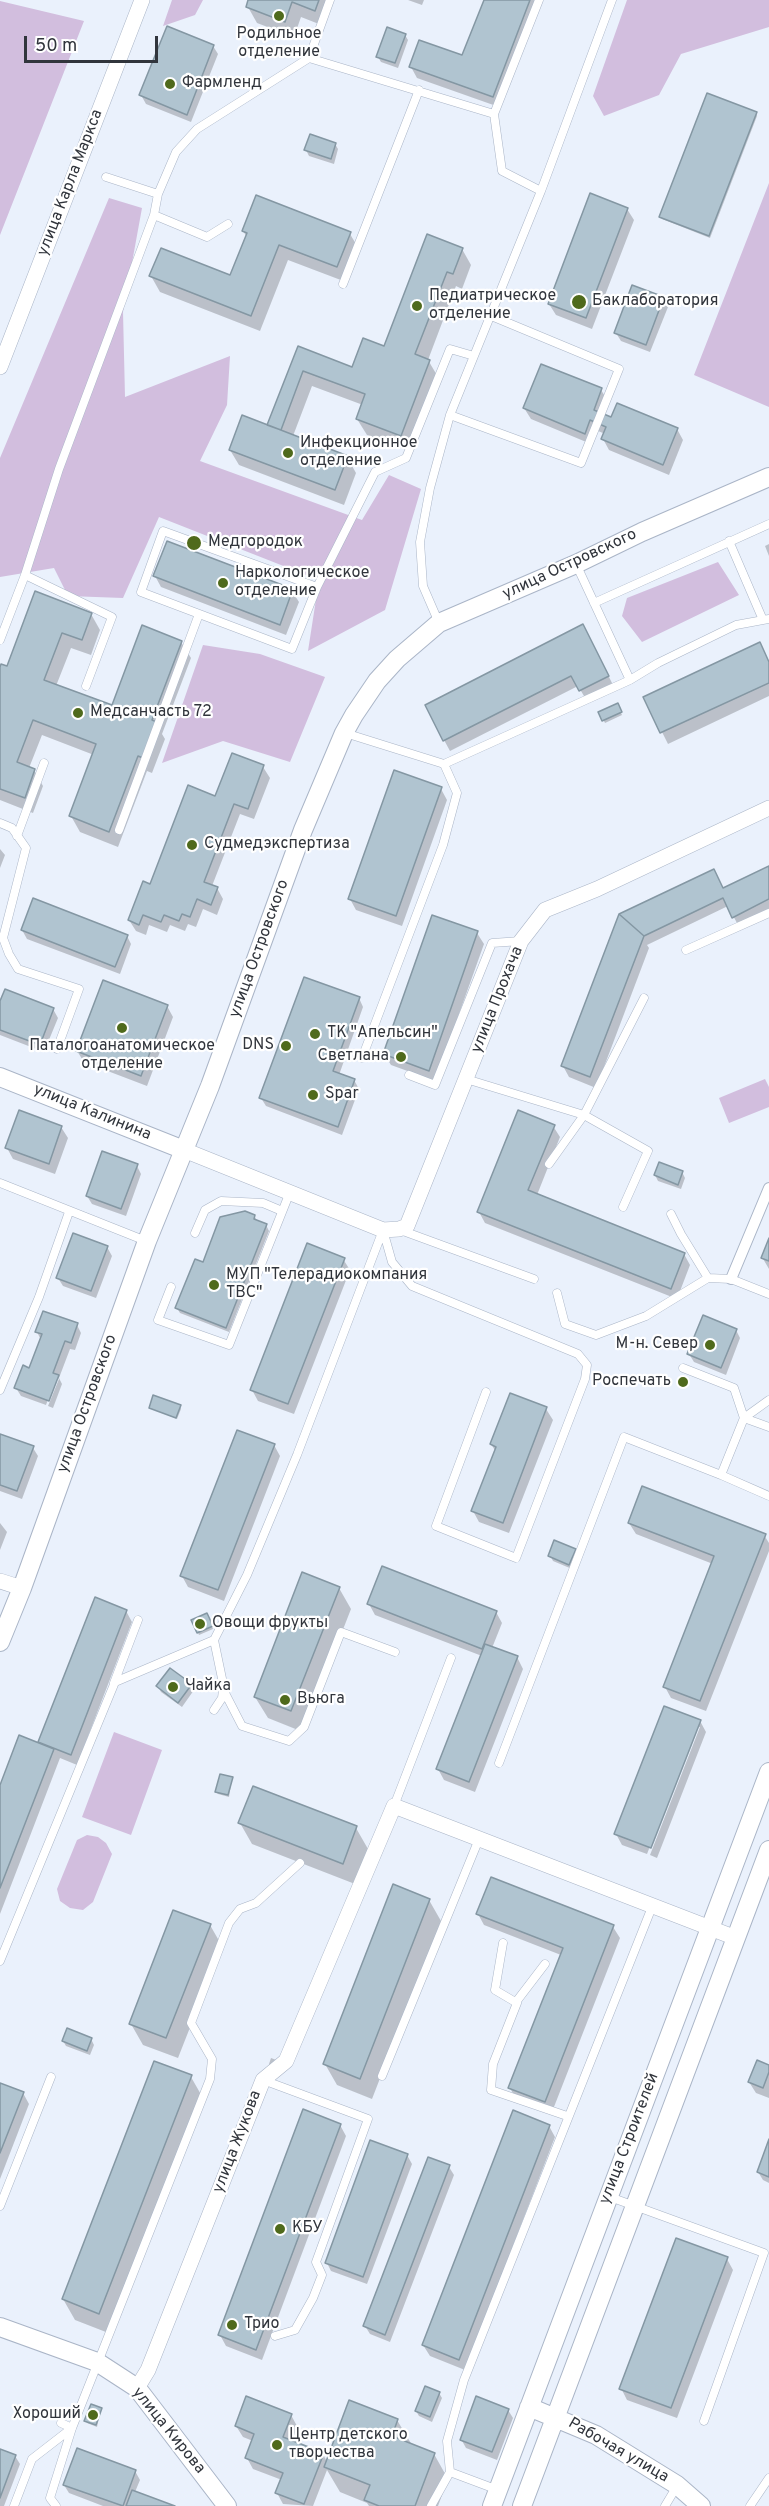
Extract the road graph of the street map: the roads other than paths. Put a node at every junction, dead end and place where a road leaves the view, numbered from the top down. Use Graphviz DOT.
graph roads {
  1 [pos="142,0"];
  2 [pos="330,0"];
  3 [pos="539,0"];
  4 [pos="612,0"];
  5 [pos="309,58"];
  6 [pos="419,90"];
  7 [pos="494,114"];
  8 [pos="106,177"];
  9 [pos="541,191"];
  10 [pos="158,194"];
  11 [pos="154,216"];
  12 [pos="228,224"];
  13 [pos="343,284"];
  14 [pos="489,315"];
  15 [pos="474,356"];
  16 [pos="0,367"];
  17 [pos="450,415"];
  18 [pos="769,477"];
  19 [pos="769,524"];
  20 [pos="729,542"];
  21 [pos="576,564"];
  22 [pos="25,575"];
  23 [pos="317,587"];
  24 [pos="594,603"];
  25 [pos="199,614"];
  26 [pos="766,620"];
  27 [pos="439,623"];
  28 [pos="0,640"];
  29 [pos="630,680"];
  30 [pos="86,686"];
  31 [pos="344,732"];
  32 [pos="44,764"];
  33 [pos="444,764"];
  34 [pos="769,808"];
  35 [pos="0,823"];
  36 [pos="119,830"];
  37 [pos="17,836"];
  38 [pos="769,913"];
  39 [pos="521,941"];
  40 [pos="686,950"];
  41 [pos="644,998"];
  42 [pos="57,1049"];
  43 [pos="362,1058"];
  44 [pos="409,1075"];
  45 [pos="0,1077"];
  46 [pos="466,1079"];
  47 [pos="584,1115"];
  48 [pos="183,1150"];
  49 [pos="549,1164"];
  50 [pos="0,1183"];
  51 [pos="769,1188"];
  52 [pos="290,1192"];
  53 [pos="623,1207"];
  54 [pos="282,1211"];
  55 [pos="69,1212"];
  56 [pos="671,1214"];
  57 [pos="399,1229"];
  58 [pos="382,1230"];
  59 [pos="195,1233"];
  60 [pos="147,1241"];
  61 [pos="708,1278"];
  62 [pos="534,1279"];
  63 [pos="731,1279"];
  64 [pos="171,1287"];
  65 [pos="557,1293"];
  66 [pos="769,1294"];
  67 [pos="683,1368"];
  68 [pos="0,1390"];
  69 [pos="486,1392"];
  70 [pos="769,1400"];
  71 [pos="744,1418"];
  72 [pos="769,1427"];
  73 [pos="721,1475"];
  74 [pos="769,1496"];
  75 [pos="0,1581"];
  76 [pos="22,1588"];
  77 [pos="138,1620"];
  78 [pos="214,1640"];
  79 [pos="0,1642"];
  80 [pos="394,1652"];
  81 [pos="451,1658"];
  82 [pos="114,1683"];
  83 [pos="224,1689"];
  84 [pos="214,1710"];
  85 [pos="499,1763"];
  86 [pos="769,1772"];
  87 [pos="394,1806"];
  88 [pos="479,1839"];
  89 [pos="769,1850"];
  90 [pos="300,1863"];
  91 [pos="652,1907"];
  92 [pos="710,1929"];
  93 [pos="736,1938"];
  94 [pos="503,1943"];
  95 [pos="0,1961"];
  96 [pos="545,1964"];
  97 [pos="516,2002"];
  98 [pos="382,2076"];
  99 [pos="51,2077"];
  100 [pos="263,2080"];
  101 [pos="567,2116"];
  102 [pos="609,2196"];
  103 [pos="0,2206"];
  104 [pos="634,2207"];
  105 [pos="0,2327"];
  106 [pos="275,2336"];
  107 [pos="97,2362"];
  108 [pos="137,2388"];
  109 [pos="529,2407"];
  110 [pos="555,2417"];
  111 [pos="704,2421"];
  112 [pos="61,2423"];
  113 [pos="72,2428"];
  114 [pos="450,2472"];
  115 [pos="769,2478"];
  116 [pos="677,2485"];
  117 [pos="495,2498"];
  118 [pos="14,2506"];
  119 [pos="56,2506"];
  120 [pos="227,2506"];
  121 [pos="431,2506"];
  122 [pos="522,2506"];
  123 [pos="665,2506"];
  124 [pos="701,2506"];
  125 [pos="750,2506"];
  1 -- 16 [label="street, улица Карла Маркса"];
  2 -- 5 [label="lane"];
  3 -- 7 [label="lane"];
  4 -- 9 [label="lane"];
  5 -- 6 [label="lane"];
  5 -- 10 [label="lane"];
  6 -- 7 [label="lane"];
  6 -- 13 [label="lane"];
  7 -- 9 [label="lane"];
  8 -- 10 [label="lane"];
  9 -- 14 [label="lane"];
  10 -- 11 [label="lane"];
  11 -- 12 [label="lane"];
  11 -- 22 [label="lane"];
  14 -- 15 [label="lane"];
  14 -- 17 [label="lane"];
  15 -- 17 [label="lane"];
  15 -- 23 [label="lane"];
  17 -- 27 [label="lane"];
  18 -- 21 [label="street, улица Островского"];
  19 -- 20 [label="lane"];
  20 -- 24 [label="lane"];
  20 -- 26 [label="lane"];
  21 -- 24 [label="lane"];
  21 -- 27 [label="street, улица Островского"];
  22 -- 28 [label="lane"];
  22 -- 30 [label="lane"];
  23 -- 25 [label="lane"];
  23 -- 25 [label="lane"];
  24 -- 29 [label="lane"];
  25 -- 36 [label="lane"];
  26 -- 29 [label="lane"];
  27 -- 31 [label="street, улица Островского"];
  29 -- 33 [label="lane"];
  31 -- 33 [label="lane"];
  31 -- 48 [label="street, улица Островского"];
  32 -- 37 [label="lane"];
  33 -- 43 [label="lane"];
  34 -- 39 [label="street, улица Прохача"];
  35 -- 37 [label="lane"];
  37 -- 42 [label="lane"];
  38 -- 40 [label="lane"];
  39 -- 44 [label="lane"];
  39 -- 46 [label="street, улица Прохача"];
  41 -- 47 [label="lane"];
  45 -- 48 [label="street, улица Калинина"];
  46 -- 47 [label="lane"];
  46 -- 57 [label="street, улица Прохача"];
  47 -- 49 [label="lane"];
  47 -- 53 [label="lane"];
  48 -- 52 [label="street"];
  48 -- 60 [label="street, улица Островского"];
  50 -- 55 [label="lane"];
  51 -- 63 [label="street"];
  52 -- 54 [label="lane"];
  52 -- 58 [label="street"];
  54 -- 59 [label="lane"];
  54 -- 64 [label="lane"];
  55 -- 60 [label="lane"];
  55 -- 68 [label="lane"];
  56 -- 61 [label="lane"];
  57 -- 58 [label="street"];
  57 -- 62 [label="lane"];
  58 -- 69 [label="lane"];
  58 -- 78 [label="lane"];
  60 -- 76 [label="street, улица Островского"];
  61 -- 63 [label="lane"];
  61 -- 65 [label="lane"];
  63 -- 66 [label="lane"];
  67 -- 71 [label="lane"];
  70 -- 71 [label="lane"];
  71 -- 72 [label="lane"];
  71 -- 73 [label="lane"];
  73 -- 74 [label="lane"];
  73 -- 85 [label="lane"];
  75 -- 76 [label="street"];
  76 -- 79 [label="street, улица Островского"];
  77 -- 82 [label="lane"];
  78 -- 82 [label="lane"];
  78 -- 83 [label="lane"];
  80 -- 83 [label="lane"];
  81 -- 87 [label="lane"];
  82 -- 95 [label="lane"];
  83 -- 84 [label="lane"];
  86 -- 92 [label="street, улица Строителей"];
  87 -- 88 [label="street"];
  87 -- 100 [label="street, улица Жукова"];
  88 -- 91 [label="street"];
  88 -- 98 [label="lane"];
  89 -- 93 [label="street, улица Строителей"];
  90 -- 107 [label="lane"];
  91 -- 92 [label="street"];
  91 -- 101 [label="lane"];
  92 -- 93 [label="street"];
  92 -- 102 [label="street, улица Строителей"];
  93 -- 104 [label="street, улица Строителей"];
  94 -- 97 [label="lane"];
  96 -- 97 [label="lane"];
  97 -- 101 [label="lane"];
  99 -- 103 [label="lane"];
  100 -- 106 [label="lane"];
  100 -- 108 [label="street, улица Жукова"];
  101 -- 114 [label="lane"];
  102 -- 104 [label="lane"];
  102 -- 109 [label="street, улица Строителей"];
  104 -- 110 [label="street, улица Строителей"];
  104 -- 111 [label="lane"];
  105 -- 107 [label="street, улица Кирова"];
  107 -- 108 [label="street, улица Кирова"];
  107 -- 113 [label="lane"];
  108 -- 120 [label="street, улица Кирова"];
  109 -- 110 [label="street, Рабочая улица"];
  109 -- 117 [label="street, улица Строителей"];
  110 -- 116 [label="street, Рабочая улица"];
  110 -- 122 [label="street, улица Строителей"];
  112 -- 113 [label="lane"];
  113 -- 118 [label="lane"];
  113 -- 119 [label="lane"];
  114 -- 117 [label="lane"];
  114 -- 121 [label="lane"];
  115 -- 125 [label="lane"];
  116 -- 123 [label="lane"];
  116 -- 124 [label="street, Рабочая улица"];
}
